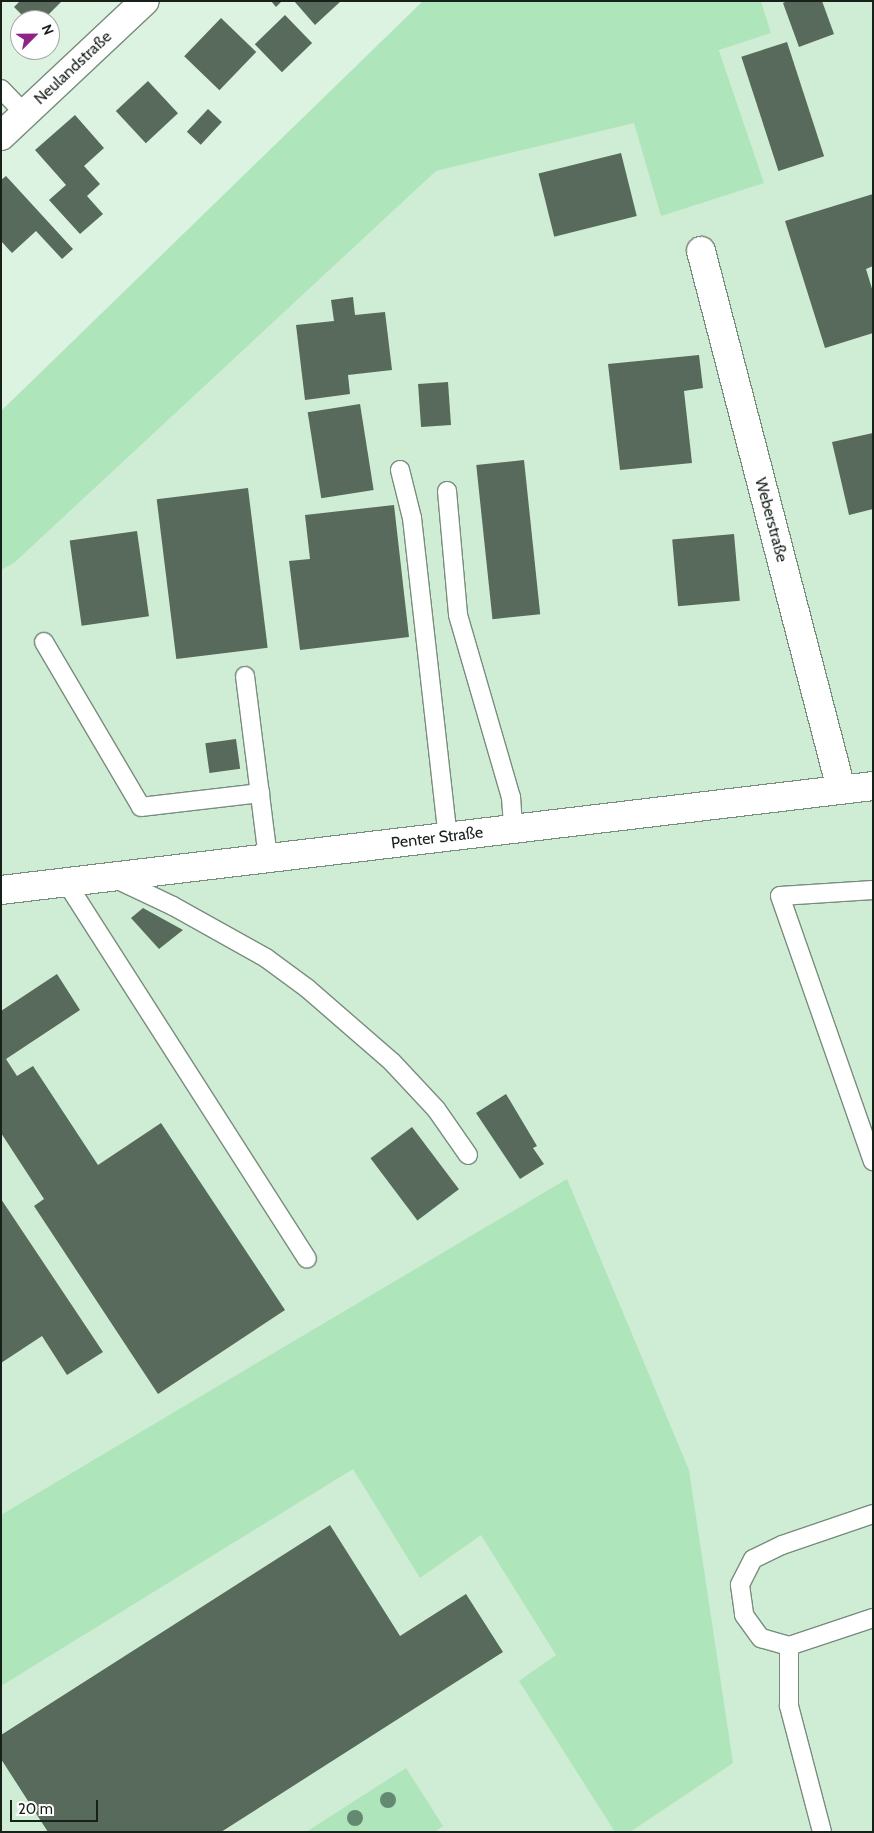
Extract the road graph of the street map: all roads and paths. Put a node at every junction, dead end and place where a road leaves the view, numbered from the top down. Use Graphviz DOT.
graph roads {
  1 [pos="146,1"];
  2 [pos="1,90"];
  3 [pos="25,114"];
  4 [pos="1,136"];
  5 [pos="701,252"];
  6 [pos="400,470"];
  7 [pos="446,491"];
  8 [pos="44,642"];
  9 [pos="245,676"];
  10 [pos="873,786"];
  11 [pos="841,789"];
  12 [pos="260,793"];
  13 [pos="513,829"];
  14 [pos="448,836"];
  15 [pos="268,858"];
  16 [pos="111,877"];
  17 [pos="66,882"];
  18 [pos="1,890"];
  19 [pos="873,890"];
  20 [pos="468,1155"];
  21 [pos="873,1161"];
  22 [pos="307,1259"];
  23 [pos="873,1514"];
  24 [pos="873,1618"];
  25 [pos="789,1646"];
  26 [pos="822,1832"];
  1 -- 3 [label="street, Neulandstraße"];
  2 -- 3 [label="lane"];
  3 -- 4 [label="street, Neulandstraße"];
  5 -- 11 [label="street, Weberstraße"];
  6 -- 14 [label="lane"];
  7 -- 13 [label="lane"];
  8 -- 12 [label="lane"];
  9 -- 12 [label="lane"];
  10 -- 11 [label="street, Penter Straße"];
  11 -- 13 [label="street, Penter Straße"];
  12 -- 15 [label="lane"];
  13 -- 14 [label="street, Penter Straße"];
  14 -- 15 [label="street, Penter Straße"];
  15 -- 16 [label="street, Penter Straße"];
  16 -- 17 [label="street, Penter Straße"];
  16 -- 20 [label="lane"];
  17 -- 18 [label="street, Penter Straße"];
  17 -- 22 [label="lane"];
  19 -- 21 [label="lane"];
  23 -- 25 [label="lane"];
  24 -- 25 [label="lane"];
  25 -- 26 [label="lane"];
}
